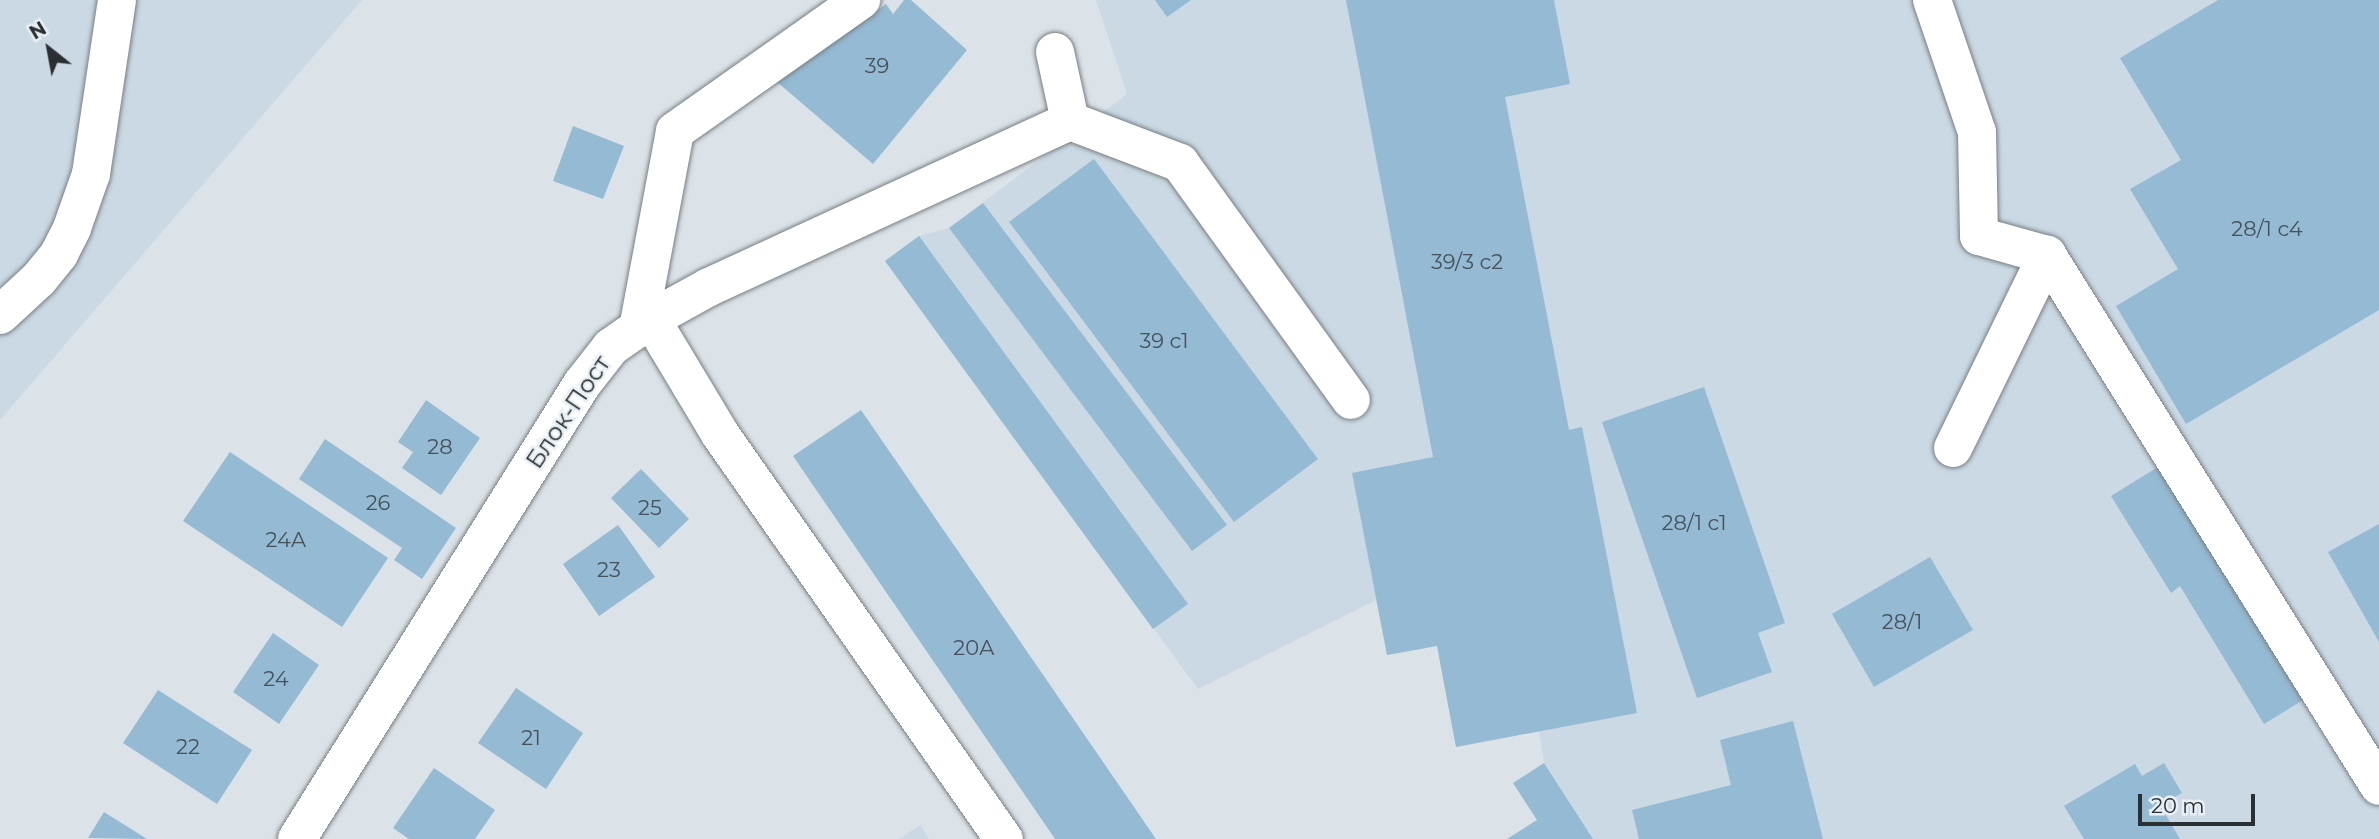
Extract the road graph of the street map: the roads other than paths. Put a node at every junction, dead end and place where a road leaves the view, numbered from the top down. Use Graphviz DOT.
graph roads {
  1 [pos="117,0"];
  2 [pos="861,0"];
  3 [pos="1932,0"];
  4 [pos="1055,52"];
  5 [pos="1070,121"];
  6 [pos="2047,255"];
  7 [pos="0,315"];
  8 [pos="645,324"];
  9 [pos="1350,400"];
  10 [pos="1953,448"];
  11 [pos="2379,786"];
  12 [pos="297,839"];
  13 [pos="1004,839"];
  1 -- 7 [label="street"];
  2 -- 8 [label="street"];
  3 -- 6 [label="street"];
  4 -- 5 [label="street"];
  5 -- 8 [label="street, Блок-Пост"];
  5 -- 9 [label="street"];
  6 -- 10 [label="street"];
  6 -- 11 [label="street"];
  8 -- 12 [label="street, Блок-Пост"];
  8 -- 13 [label="street"];
}
